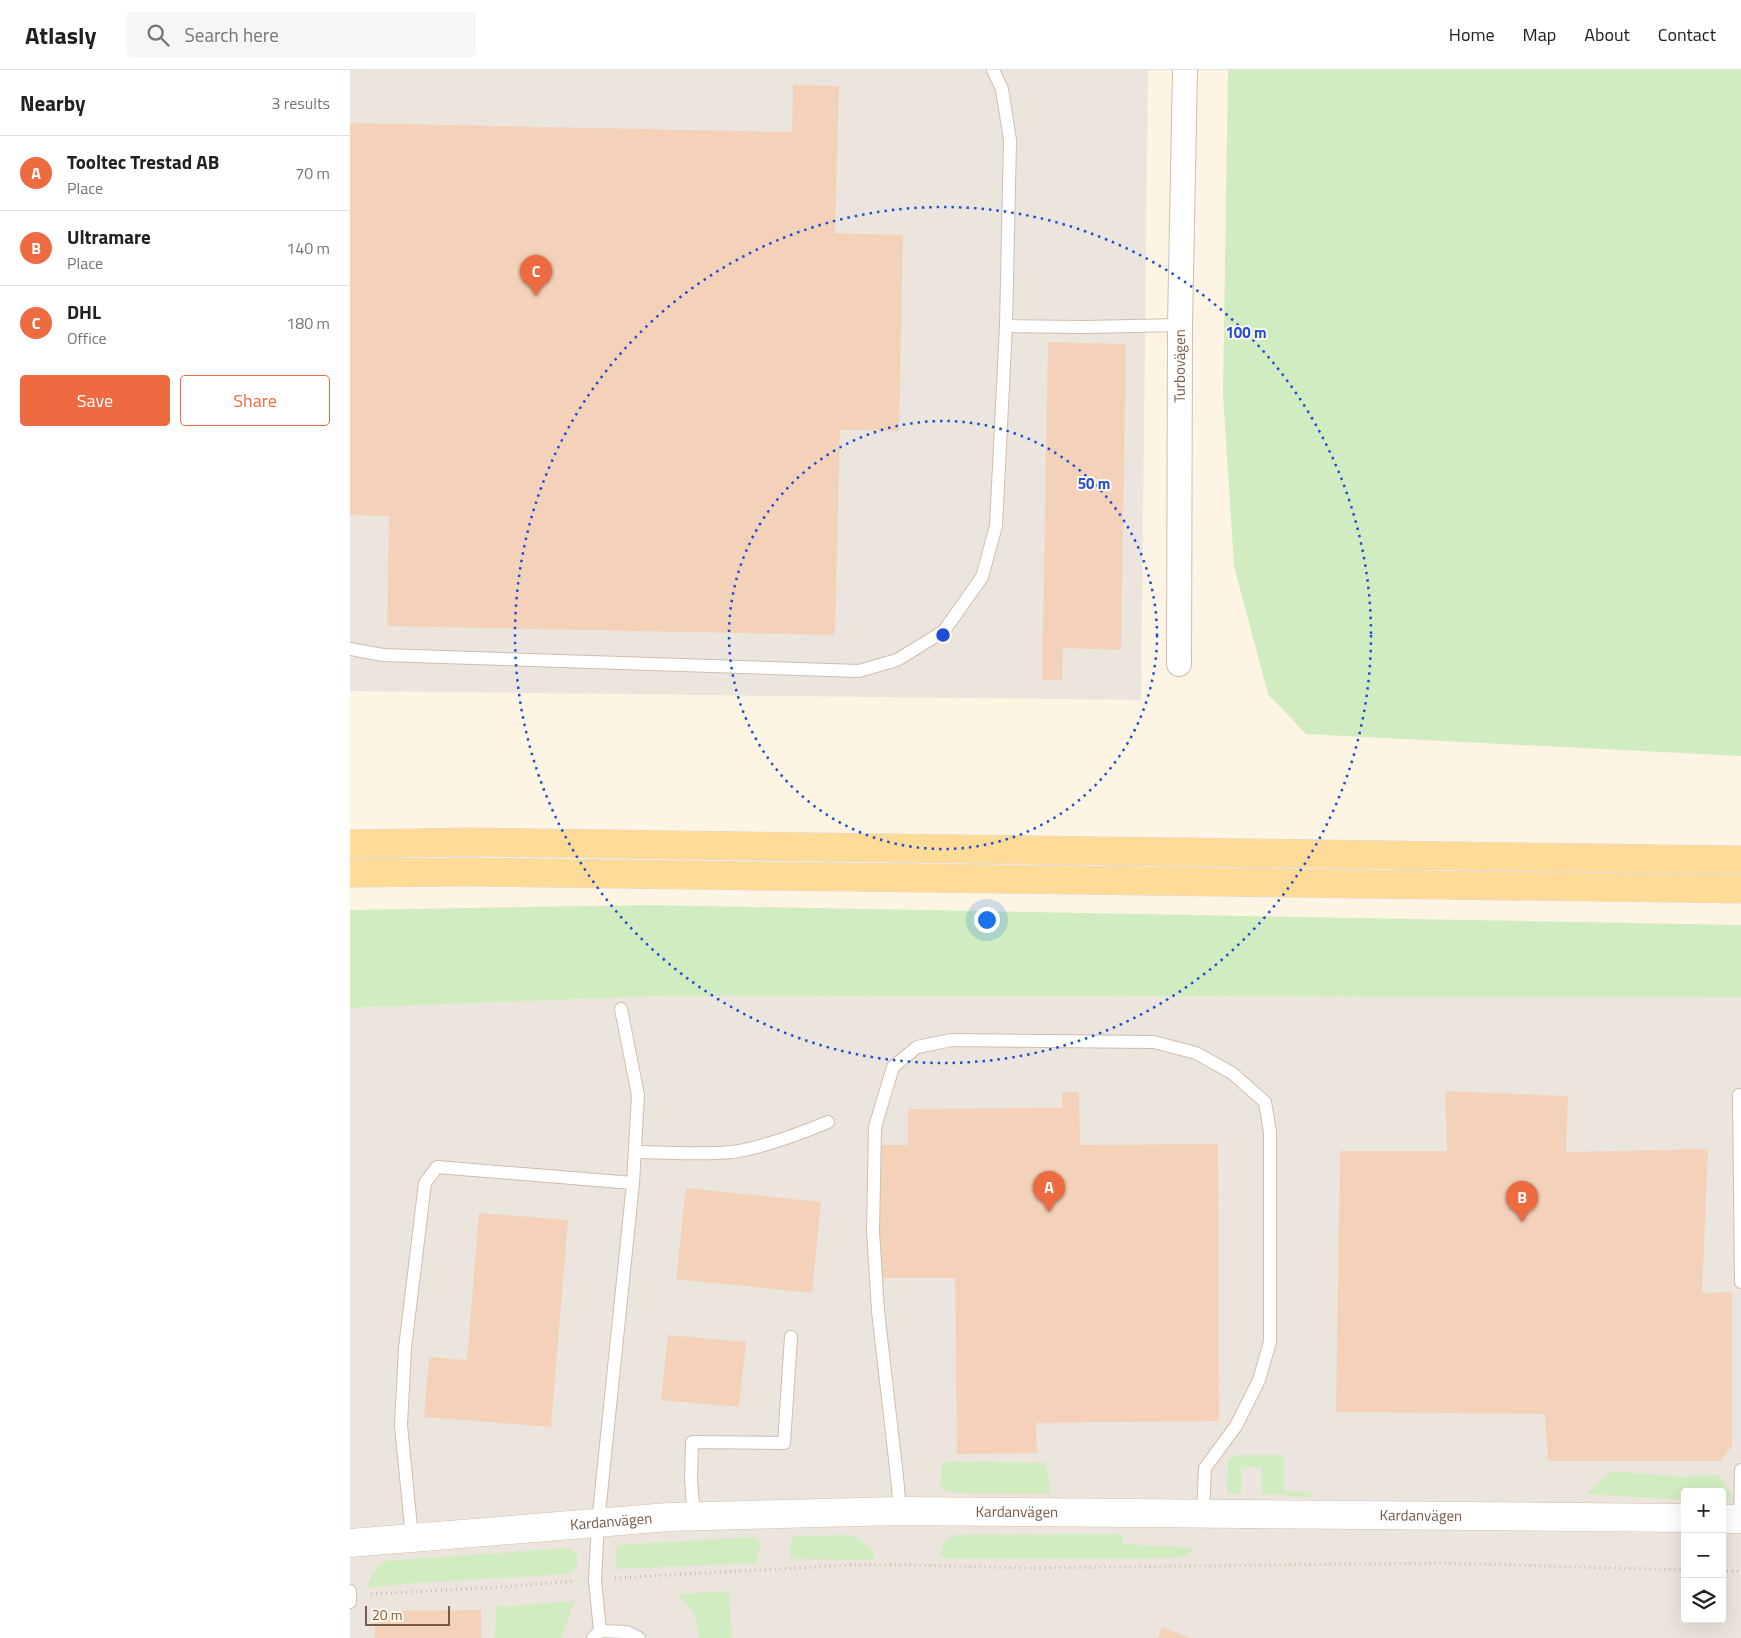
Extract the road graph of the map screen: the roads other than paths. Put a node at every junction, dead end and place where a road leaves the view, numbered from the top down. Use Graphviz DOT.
graph roads {
  1 [pos="993,70"];
  2 [pos="1185,70"];
  3 [pos="1180,325"];
  4 [pos="1006,326"];
  5 [pos="350,649"];
  6 [pos="1179,664"];
  7 [pos="350,844"];
  8 [pos="1741,860"];
  9 [pos="350,873"];
  10 [pos="1741,890"];
  11 [pos="621,1009"];
  12 [pos="1739,1095"];
  13 [pos="828,1122"];
  14 [pos="635,1152"];
  15 [pos="633,1183"];
  16 [pos="1741,1282"];
  17 [pos="791,1337"];
  18 [pos="1741,1470"];
  19 [pos="900,1511"];
  20 [pos="1202,1513"];
  21 [pos="694,1517"];
  22 [pos="1681,1518"];
  23 [pos="1726,1519"];
  24 [pos="1741,1519"];
  25 [pos="598,1523"];
  26 [pos="412,1538"];
  27 [pos="350,1543"];
  28 [pos="350,1591"];
  29 [pos="351,1595"];
  30 [pos="350,1602"];
  31 [pos="597,1634"];
  32 [pos="640,1638"];
  1 -- 4 [label="lane"];
  2 -- 3 [label="street, Turbovägen"];
  3 -- 4 [label="lane"];
  3 -- 6 [label="street, Turbovägen"];
  4 -- 5 [label="lane"];
  7 -- 8 [label="main road"];
  9 -- 10 [label="main road"];
  11 -- 14 [label="lane"];
  12 -- 16 [label="lane"];
  13 -- 14 [label="lane"];
  14 -- 15 [label="lane"];
  15 -- 25 [label="lane"];
  15 -- 26 [label="lane"];
  17 -- 21 [label="lane"];
  18 -- 24 [label="lane"];
  19 -- 20 [label="street, Kardanvägen"];
  19 -- 20 [label="lane"];
  19 -- 21 [label="street, Kardanvägen"];
  20 -- 22 [label="street, Kardanvägen"];
  21 -- 25 [label="street, Kardanvägen"];
  23 -- 24 [label="street"];
  25 -- 26 [label="street, Kardanvägen"];
  25 -- 31 [label="lane"];
  26 -- 27 [label="street, Kardanvägen"];
  28 -- 29 [label="lane"];
  29 -- 30 [label="lane"];
  31 -- 32 [label="lane"];
}
